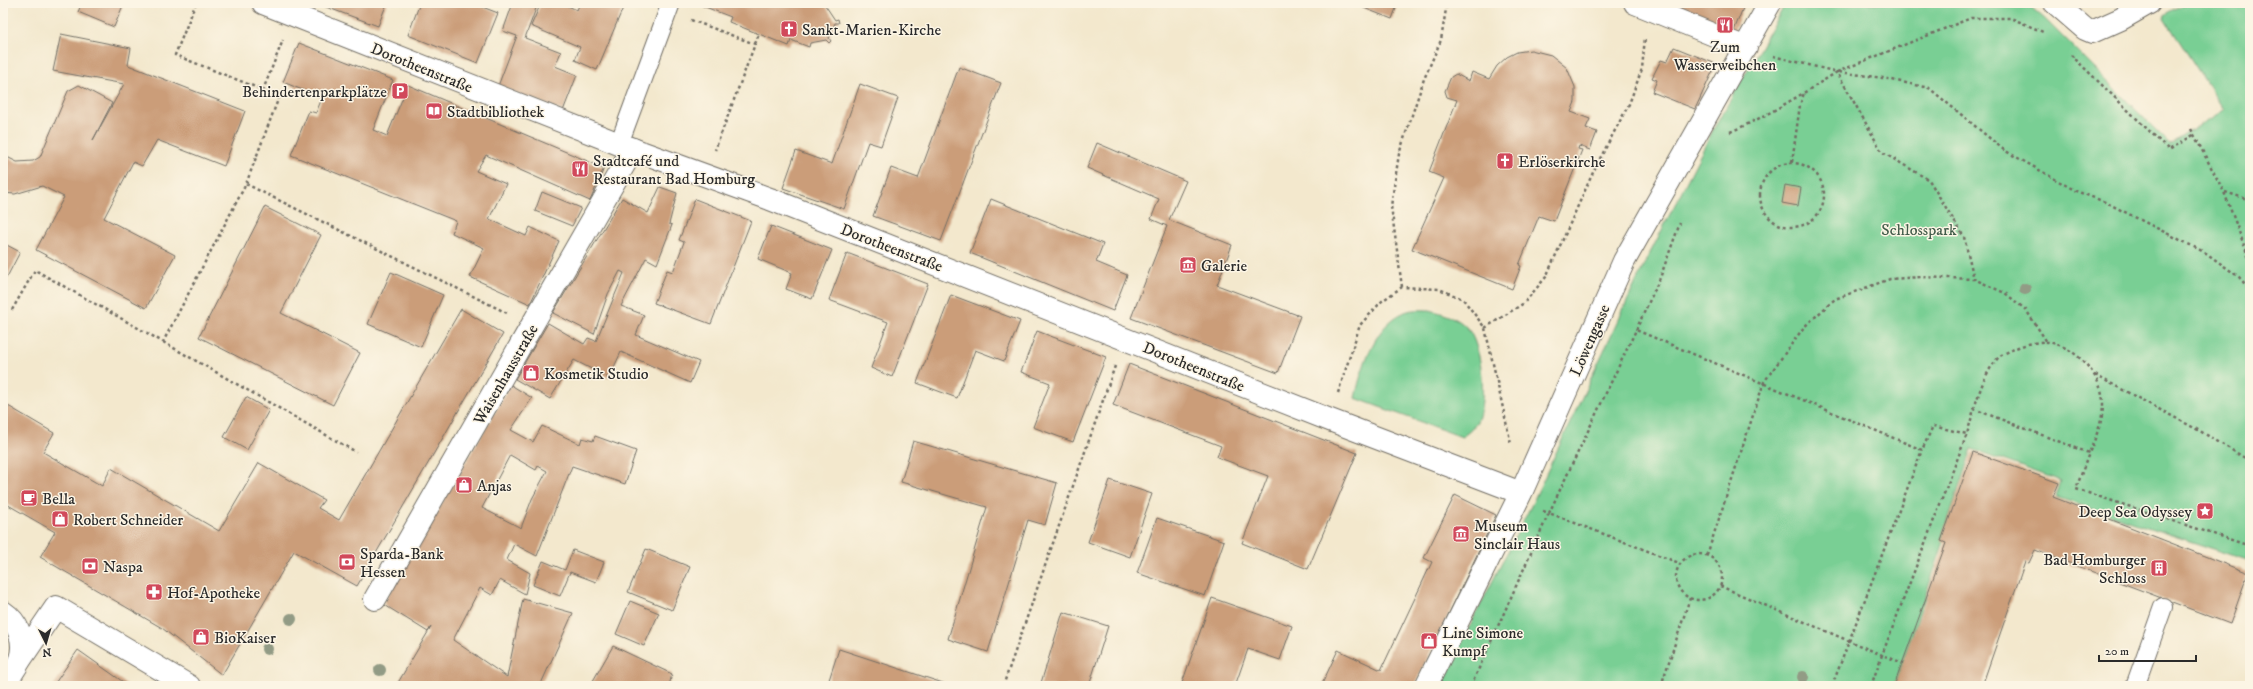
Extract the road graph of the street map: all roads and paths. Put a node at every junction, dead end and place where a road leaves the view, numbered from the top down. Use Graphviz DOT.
graph roads {
  1 [pos="196,3"];
  2 [pos="263,3"];
  3 [pos="1447,3"];
  4 [pos="1770,3"];
  5 [pos="2055,3"];
  6 [pos="2149,3"];
  7 [pos="1642,6"];
  8 [pos="670,7"];
  9 [pos="293,15"];
  10 [pos="758,34"];
  11 [pos="2050,35"];
  12 [pos="755,44"];
  13 [pos="1746,48"];
  14 [pos="2066,50"];
  15 [pos="1837,72"];
  16 [pos="263,90"];
  17 [pos="1804,92"];
  18 [pos="2191,129"];
  19 [pos="1726,133"];
  20 [pos="2195,134"];
  21 [pos="626,147"];
  22 [pos="1792,162"];
  23 [pos="706,175"];
  24 [pos="246,184"];
  25 [pos="2224,192"];
  26 [pos="2250,200"];
  27 [pos="1682,218"];
  28 [pos="2250,261"];
  29 [pos="1974,280"];
  30 [pos="1402,287"];
  31 [pos="2250,290"];
  32 [pos="12,310"];
  33 [pos="532,326"];
  34 [pos="1485,328"];
  35 [pos="1636,330"];
  36 [pos="1122,338"];
  37 [pos="163,342"];
  38 [pos="2047,342"];
  39 [pos="2095,375"];
  40 [pos="1764,382"];
  41 [pos="1974,409"];
  42 [pos="1330,420"];
  43 [pos="1966,434"];
  44 [pos="1511,447"];
  45 [pos="1922,450"];
  46 [pos="356,452"];
  47 [pos="2089,453"];
  48 [pos="2250,461"];
  49 [pos="1521,493"];
  50 [pos="1548,512"];
  51 [pos="2250,546"];
  52 [pos="1707,554"];
  53 [pos="1679,564"];
  54 [pos="1720,586"];
  55 [pos="1690,598"];
  56 [pos="376,599"];
  57 [pos="2163,607"];
  58 [pos="3,612"];
  59 [pos="1850,641"];
  60 [pos="1882,655"];
  61 [pos="20,660"];
  62 [pos="1903,663"];
  63 [pos="3,686"];
  64 [pos="189,686"];
  65 [pos="1003,686"];
  66 [pos="1426,686"];
  67 [pos="1471,686"];
  68 [pos="1661,686"];
  69 [pos="1832,686"];
  70 [pos="1871,686"];
  71 [pos="2135,686"];
  1 -- 16 [label="path"];
  2 -- 9 [label="street, Dorotheenstraße"];
  3 -- 30 [label="path"];
  4 -- 13 [label="street, Löwengasse"];
  5 -- 6 [label="street"];
  7 -- 13 [label="street"];
  7 -- 34 [label="path"];
  8 -- 12 [label="path"];
  8 -- 21 [label="lane"];
  9 -- 16 [label="path"];
  9 -- 21 [label="street, Dorotheenstraße"];
  10 -- 12 [label="path"];
  11 -- 15 [label="path"];
  12 -- 23 [label="path"];
  13 -- 15 [label="path"];
  13 -- 49 [label="street, Löwengasse"];
  14 -- 20 [label="path"];
  15 -- 17 [label="path"];
  15 -- 29 [label="path"];
  15 -- 31 [label="path"];
  16 -- 24 [label="path"];
  17 -- 19 [label="path"];
  17 -- 22 [label="path"];
  18 -- 20 [label="path"];
  20 -- 25 [label="path"];
  21 -- 23 [label="street, Dorotheenstraße"];
  21 -- 33 [label="street, Waisenhausstraße"];
  22 -- 22 [label="path"];
  23 -- 36 [label="street, Dorotheenstraße"];
  24 -- 33 [label="path"];
  24 -- 37 [label="path"];
  25 -- 26 [label="path"];
  25 -- 28 [label="path"];
  27 -- 35 [label="path"];
  29 -- 38 [label="path"];
  29 -- 40 [label="path"];
  30 -- 34 [label="path"];
  30 -- 42 [label="path"];
  32 -- 37 [label="path"];
  33 -- 56 [label="street, Waisenhausstraße"];
  34 -- 44 [label="path"];
  35 -- 40 [label="path"];
  35 -- 50 [label="path"];
  36 -- 42 [label="street, Dorotheenstraße"];
  36 -- 65 [label="path"];
  37 -- 46 [label="path"];
  38 -- 39 [label="path"];
  38 -- 41 [label="path"];
  39 -- 47 [label="path"];
  39 -- 48 [label="path"];
  40 -- 45 [label="path"];
  40 -- 52 [label="path"];
  41 -- 43 [label="path"];
  41 -- 47 [label="path"];
  42 -- 49 [label="street, Dorotheenstraße"];
  43 -- 45 [label="path"];
  43 -- 60 [label="path"];
  45 -- 59 [label="path"];
  47 -- 51 [label="path"];
  49 -- 50 [label="path"];
  49 -- 66 [label="street, Löwengasse"];
  50 -- 53 [label="path"];
  50 -- 67 [label="path"];
  52 -- 53 [label="path"];
  52 -- 54 [label="path"];
  53 -- 55 [label="path"];
  54 -- 55 [label="path"];
  54 -- 59 [label="path"];
  55 -- 68 [label="path"];
  57 -- 71 [label="lane"];
  58 -- 61 [label="street"];
  59 -- 60 [label="path"];
  59 -- 69 [label="path"];
  60 -- 62 [label="path"];
  60 -- 70 [label="path"];
  61 -- 63 [label="street"];
  61 -- 64 [label="street"];
}
